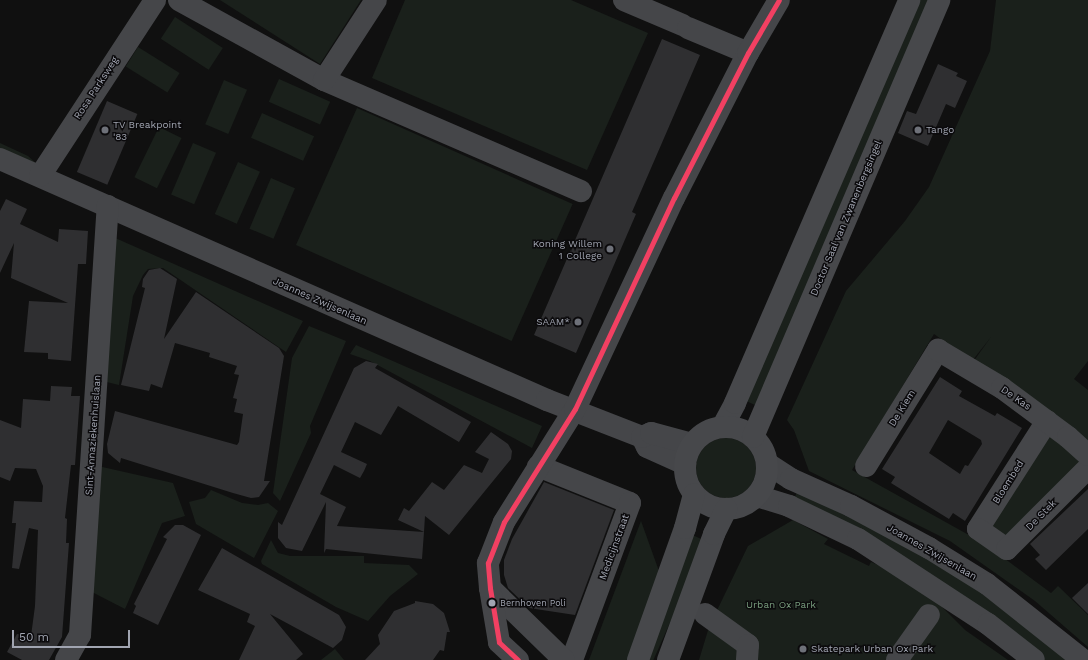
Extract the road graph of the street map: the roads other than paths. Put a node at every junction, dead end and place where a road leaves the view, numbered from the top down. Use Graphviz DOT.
graph roads {
  1 [pos="155,0"];
  2 [pos="179,0"];
  3 [pos="376,0"];
  4 [pos="624,0"];
  5 [pos="780,0"];
  6 [pos="909,0"];
  7 [pos="939,0"];
  8 [pos="748,53"];
  9 [pos="324,80"];
  10 [pos="0,159"];
  11 [pos="40,176"];
  12 [pos="581,191"];
  13 [pos="108,206"];
  14 [pos="938,350"];
  15 [pos="575,409"];
  16 [pos="1047,421"];
  17 [pos="723,426"];
  18 [pos="754,437"];
  19 [pos="688,454"];
  20 [pos="1088,455"];
  21 [pos="768,464"];
  22 [pos="538,466"];
  23 [pos="866,466"];
  24 [pos="1088,468"];
  25 [pos="694,494"];
  26 [pos="757,496"];
  27 [pos="726,509"];
  28 [pos="992,539"];
  29 [pos="490,588"];
  30 [pos="705,614"];
  31 [pos="929,615"];
  32 [pos="66,660"];
  33 [pos="518,660"];
  34 [pos="564,660"];
  35 [pos="572,660"];
  36 [pos="638,660"];
  37 [pos="668,660"];
  38 [pos="747,660"];
  39 [pos="897,660"];
  40 [pos="1034,660"];
  41 [pos="1083,660"];
  1 -- 11 [label="street, Rosa Parksweg"];
  2 -- 9 [label="street"];
  3 -- 9 [label="street"];
  4 -- 8 [label="street"];
  5 -- 8 [label="street"];
  6 -- 17 [label="main road"];
  7 -- 18 [label="main road, Doctor Saal van Zwanenbergsingel"];
  8 -- 15 [label="street"];
  9 -- 12 [label="street"];
  10 -- 11 [label="street, Joannes Zwijsenlaan"];
  11 -- 13 [label="street, Joannes Zwijsenlaan"];
  13 -- 15 [label="street, Joannes Zwijsenlaan"];
  13 -- 32 [label="street, Sint-Annaziekenhuislaan"];
  14 -- 16 [label="street, De Kas"];
  14 -- 23 [label="street, De Kiem"];
  15 -- 19 [label="street, Joannes Zwijsenlaan"];
  15 -- 22 [label="street"];
  16 -- 20 [label="street, De Kas"];
  16 -- 28 [label="street, Bloembed"];
  17 -- 18 [label="main road"];
  17 -- 19 [label="main road"];
  18 -- 21 [label="main road"];
  19 -- 25 [label="main road"];
  21 -- 26 [label="main road"];
  21 -- 41 [label="street, Joannes Zwijsenlaan"];
  22 -- 29 [label="street"];
  22 -- 35 [label="street, Medicijnstraat"];
  24 -- 28 [label="street, De Stek"];
  25 -- 27 [label="main road"];
  25 -- 36 [label="main road"];
  26 -- 27 [label="main road"];
  26 -- 40 [label="street"];
  27 -- 37 [label="main road"];
  29 -- 33 [label="street"];
  29 -- 34 [label="street"];
  30 -- 38 [label="street"];
  31 -- 39 [label="street"];
}
